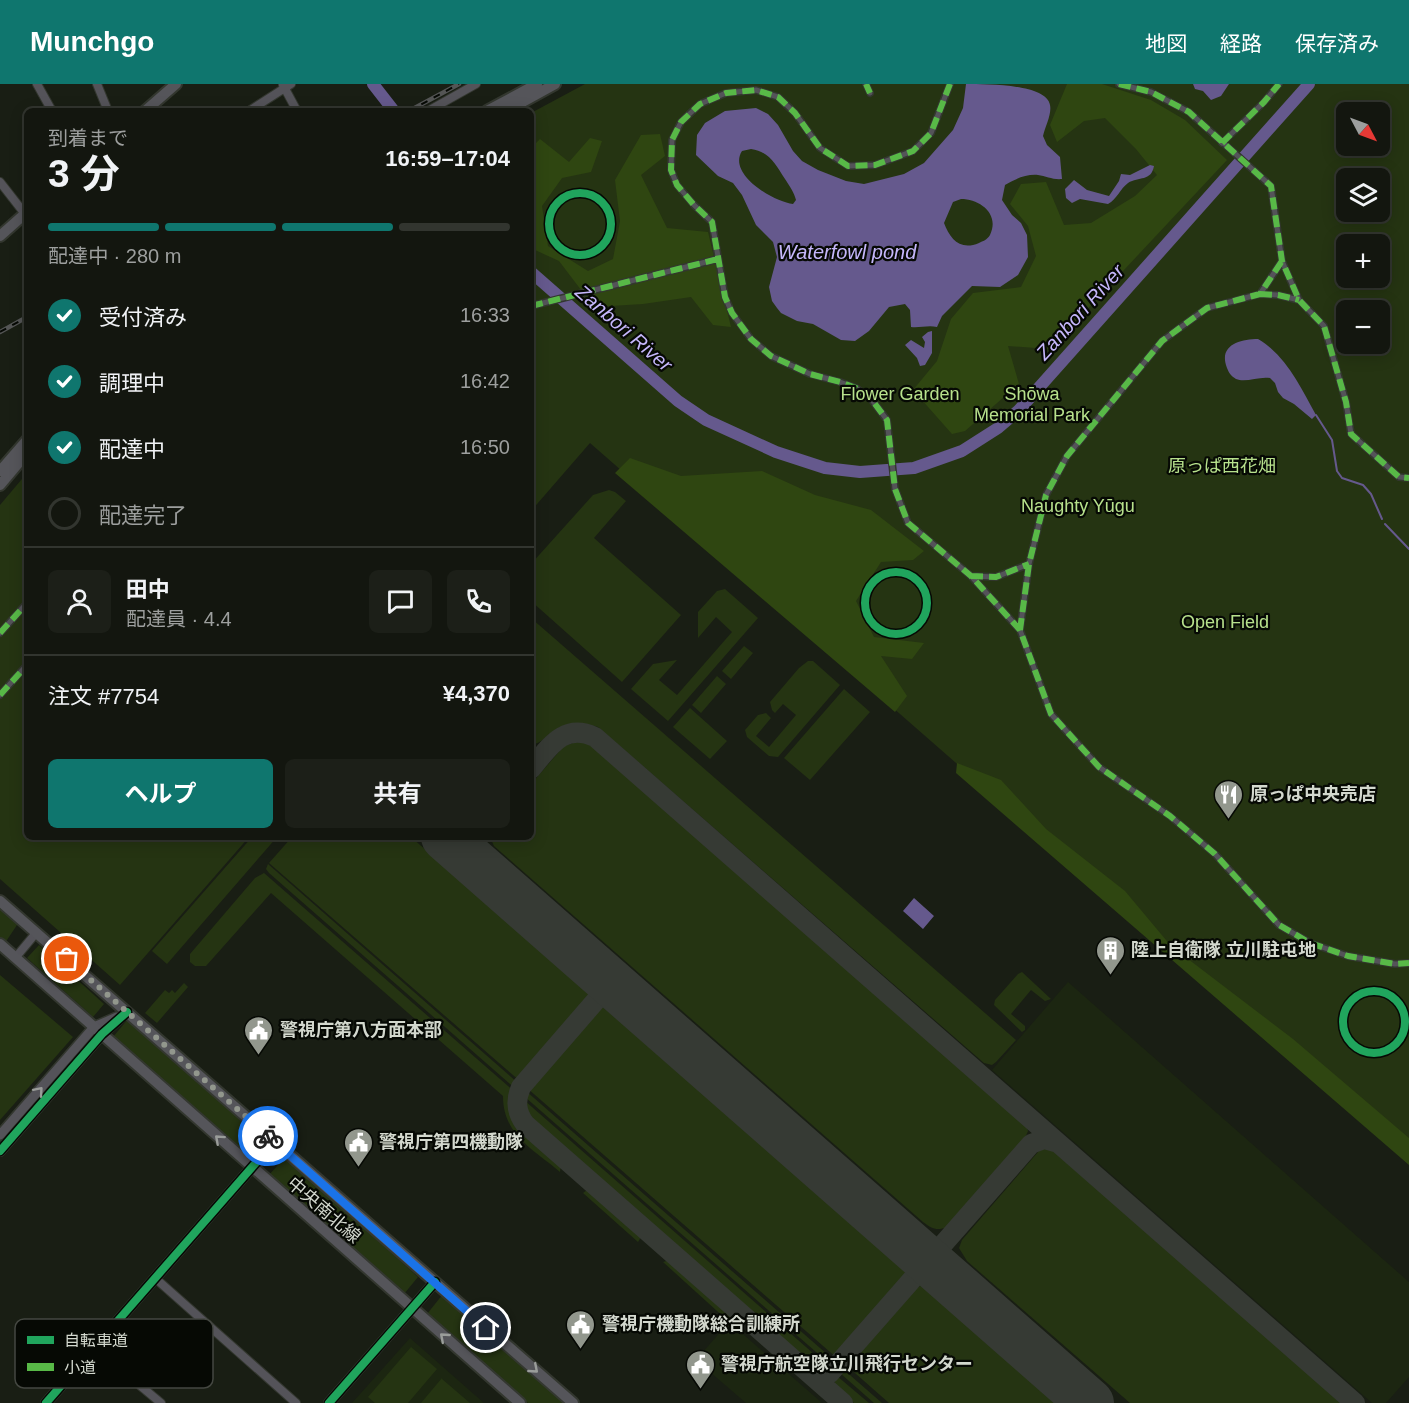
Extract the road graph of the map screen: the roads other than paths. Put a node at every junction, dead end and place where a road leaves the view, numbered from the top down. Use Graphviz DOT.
graph roads {
  1 [pos="37,84"];
  2 [pos="97,84"];
  3 [pos="176,84"];
  4 [pos="476,84"];
  5 [pos="537,84"];
  6 [pos="555,84"];
  7 [pos="866,84"];
  8 [pos="950,84"];
  9 [pos="1119,84"];
  10 [pos="1279,84"];
  11 [pos="286,85"];
  12 [pos="870,93"];
  13 [pos="50,108"];
  14 [pos="107,108"];
  15 [pos="148,108"];
  16 [pos="253,108"];
  17 [pos="296,108"];
  18 [pos="433,108"];
  19 [pos="493,108"];
  20 [pos="511,108"];
  21 [pos="1222,143"];
  22 [pos="0,182"];
  23 [pos="24,211"];
  24 [pos="24,215"];
  25 [pos="0,236"];
  26 [pos="718,260"];
  27 [pos="1282,261"];
  28 [pos="1260,294"];
  29 [pos="1299,300"];
  30 [pos="534,305"];
  31 [pos="24,443"];
  32 [pos="24,457"];
  33 [pos="0,471"];
  34 [pos="1409,478"];
  35 [pos="0,485"];
  36 [pos="1029,564"];
  37 [pos="971,576"];
  38 [pos="24,606"];
  39 [pos="1020,630"];
  40 [pos="0,633"];
  41 [pos="24,667"];
  42 [pos="0,695"];
  43 [pos="0,901"];
  44 [pos="36,933"];
  45 [pos="0,944"];
  46 [pos="16,957"];
  47 [pos="1409,963"];
  48 [pos="127,1012"];
  49 [pos="98,1031"];
  50 [pos="0,1135"];
  51 [pos="274,1142"];
  52 [pos="0,1151"];
  53 [pos="252,1168"];
  54 [pos="155,1278"];
  55 [pos="435,1282"];
  56 [pos="412,1309"];
  57 [pos="119,1319"];
  58 [pos="201,1319"];
  59 [pos="213,1329"];
  60 [pos="59,1388"];
  61 [pos="143,1388"];
  62 [pos="46,1403"];
  63 [pos="161,1403"];
  64 [pos="296,1403"];
  65 [pos="329,1403"];
  66 [pos="520,1403"];
  67 [pos="573,1403"];
  1 -- 13 [label="street"];
  2 -- 14 [label="street"];
  3 -- 15 [label="main road"];
  4 -- 18 [label="street"];
  5 -- 19 [label="main road"];
  6 -- 20 [label="main road"];
  7 -- 12 [label="street"];
  8 -- 26 [label="street"];
  9 -- 21 [label="street"];
  10 -- 21 [label="street"];
  11 -- 16 [label="street"];
  11 -- 17 [label="street"];
  21 -- 27 [label="street"];
  22 -- 23 [label="street"];
  24 -- 25 [label="main road"];
  26 -- 30 [label="street"];
  26 -- 37 [label="street"];
  27 -- 28 [label="street"];
  27 -- 29 [label="street"];
  28 -- 29 [label="street"];
  28 -- 36 [label="street"];
  29 -- 34 [label="street"];
  31 -- 33 [label="main road"];
  32 -- 35 [label="main road"];
  36 -- 37 [label="street"];
  36 -- 39 [label="street"];
  37 -- 39 [label="street"];
  38 -- 40 [label="street"];
  39 -- 47 [label="street"];
  41 -- 42 [label="street"];
  43 -- 44 [label="main road, 中央南北線"];
  44 -- 46 [label="street"];
  44 -- 48 [label="main road, 中央南北線"];
  45 -- 46 [label="main road, 中央南北線"];
  46 -- 49 [label="main road, 中央南北線"];
  48 -- 49 [label="street"];
  48 -- 51 [label="main road, 中央南北線"];
  50 -- 49 [label="street, one-way"];
  49 -- 52 [label="street"];
  53 -- 49 [label="main road, 中央南北線, one-way"];
  51 -- 53 [label="street"];
  51 -- 55 [label="main road, 中央南北線"];
  53 -- 54 [label="street"];
  53 -- 56 [label="main road, 中央南北線"];
  54 -- 57 [label="street"];
  54 -- 58 [label="street"];
  55 -- 56 [label="street"];
  55 -- 67 [label="main road, 中央南北線, one-way"];
  56 -- 65 [label="street"];
  66 -- 56 [label="main road, 中央南北線, one-way"];
  59 -- 64 [label="street"];
  60 -- 62 [label="street"];
  61 -- 63 [label="street"];
}
